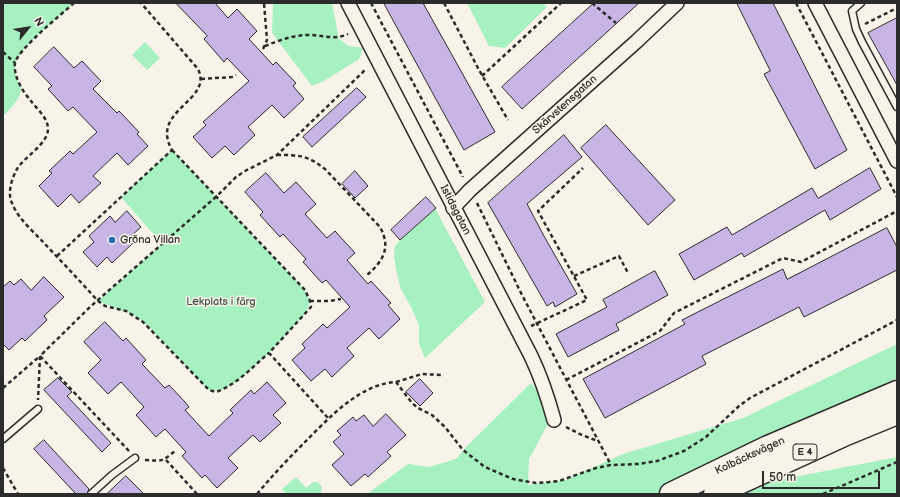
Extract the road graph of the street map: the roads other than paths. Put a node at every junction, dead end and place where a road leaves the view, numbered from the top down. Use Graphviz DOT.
graph roads {
  1 [pos="348,3"];
  2 [pos="677,3"];
  3 [pos="815,3"];
  4 [pos="861,3"];
  5 [pos="897,107"];
  6 [pos="897,161"];
  7 [pos="453,208"];
  8 [pos="897,392"];
  9 [pos="38,408"];
  10 [pos="897,413"];
  11 [pos="554,420"];
  12 [pos="3,439"];
  13 [pos="135,458"];
  14 [pos="91,494"];
  15 [pos="671,494"];
  16 [pos="715,494"];
  1 -- 7 [label="street, Istidsgatan"];
  2 -- 7 [label="street, Skärvstensgatan"];
  3 -- 6 [label="street"];
  4 -- 5 [label="lane"];
  7 -- 11 [label="street, Istidsgatan"];
  8 -- 15 [label="highway, Kolbäcksvägen / E 4"];
  9 -- 12 [label="lane"];
  10 -- 16 [label="highway, Kolbäcksvägen / E 4"];
  13 -- 14 [label="lane"];
}
